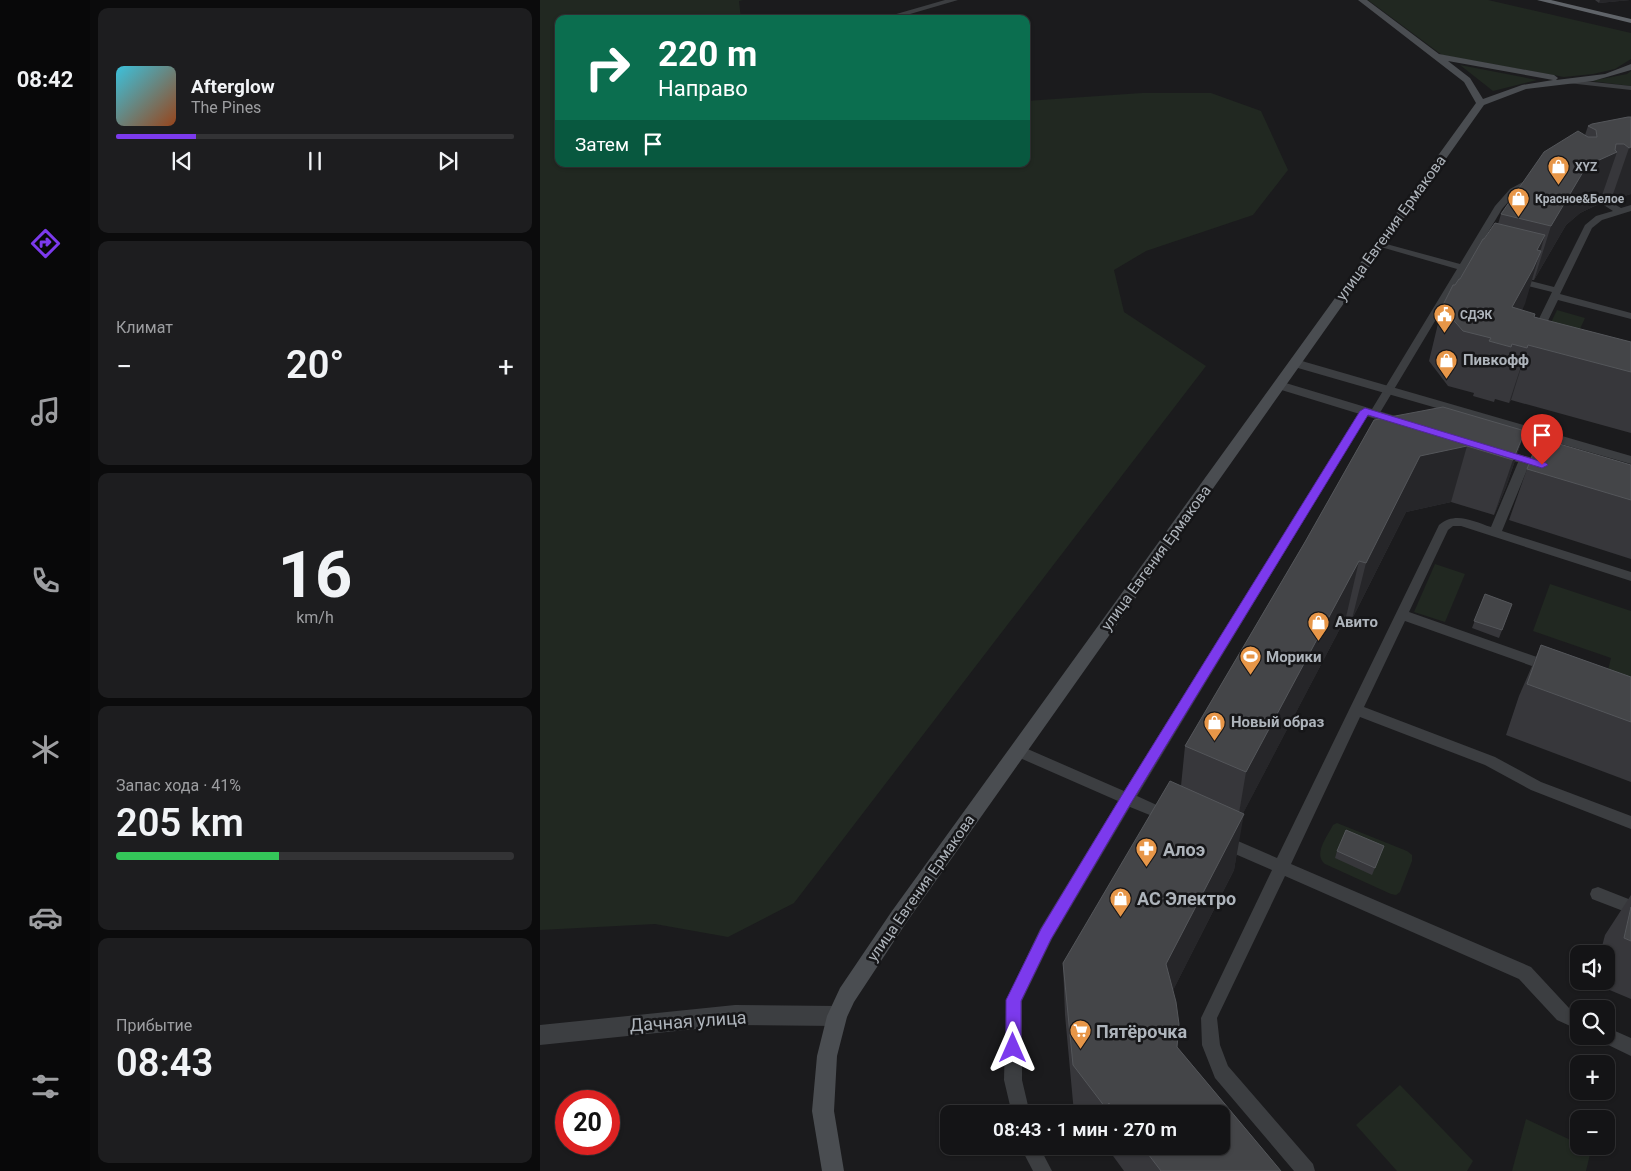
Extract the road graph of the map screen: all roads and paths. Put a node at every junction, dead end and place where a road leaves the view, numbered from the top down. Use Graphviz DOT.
graph roads {
  1 [pos="954,0"];
  2 [pos="1362,0"];
  3 [pos="1541,0"];
  4 [pos="898,15"];
  5 [pos="1631,21"];
  6 [pos="1437,56"];
  7 [pos="1631,67"];
  8 [pos="1566,80"];
  9 [pos="1631,88"];
  10 [pos="1481,103"];
  11 [pos="1544,175"];
  12 [pos="1602,200"];
  13 [pos="1631,208"];
  14 [pos="1619,211"];
  15 [pos="1379,245"];
  16 [pos="1463,267"];
  17 [pos="1482,272"];
  18 [pos="1501,277"];
  19 [pos="1556,294"];
  20 [pos="1631,316"];
  21 [pos="1531,345"];
  22 [pos="1294,363"];
  23 [pos="1279,384"];
  24 [pos="1388,390"];
  25 [pos="1370,412"];
  26 [pos="1421,428"];
  27 [pos="1487,448"];
  28 [pos="1525,460"];
  29 [pos="1631,460"];
  30 [pos="1560,471"];
  31 [pos="1495,532"];
  32 [pos="1631,577"];
  33 [pos="1403,615"];
  34 [pos="1557,670"];
  35 [pos="1357,710"];
  36 [pos="1018,751"];
  37 [pos="1127,799"];
  38 [pos="1182,823"];
  39 [pos="1631,823"];
  40 [pos="1209,835"];
  41 [pos="1282,867"];
  42 [pos="1598,894"];
  43 [pos="1631,907"];
  44 [pos="837,1016"];
  45 [pos="1570,1018"];
  46 [pos="540,1035"];
  47 [pos="1615,1039"];
  48 [pos="1631,1047"];
  49 [pos="1019,1105"];
  50 [pos="1034,1155"];
  51 [pos="833,1171"];
  52 [pos="1043,1171"];
  53 [pos="1306,1171"];
  1 -- 4 [label="street"];
  2 -- 6 [label="main road"];
  3 -- 5 [label="highway"];
  6 -- 8 [label="main road"];
  6 -- 10 [label="main road"];
  7 -- 8 [label="main road"];
  8 -- 9 [label="lane"];
  8 -- 10 [label="main road"];
  10 -- 15 [label="main road, улица Евгения Ермакова"];
  11 -- 16 [label="lane"];
  12 -- 14 [label="lane"];
  13 -- 14 [label="lane"];
  14 -- 19 [label="lane"];
  15 -- 16 [label="lane"];
  15 -- 22 [label="main road, улица Евгения Ермакова"];
  16 -- 17 [label="lane"];
  16 -- 24 [label="lane"];
  18 -- 19 [label="lane"];
  19 -- 20 [label="lane"];
  19 -- 21 [label="lane"];
  22 -- 23 [label="main road, улица Евгения Ермакова"];
  22 -- 24 [label="street"];
  23 -- 25 [label="street"];
  23 -- 36 [label="main road, улица Евгения Ермакова"];
  24 -- 25 [label="lane"];
  24 -- 29 [label="street"];
  25 -- 26 [label="street"];
  25 -- 37 [label="lane"];
  27 -- 28 [label="street"];
  28 -- 30 [label="street"];
  28 -- 31 [label="lane"];
  31 -- 32 [label="lane"];
  31 -- 33 [label="lane"];
  33 -- 34 [label="lane"];
  33 -- 35 [label="lane"];
  35 -- 39 [label="lane"];
  35 -- 41 [label="lane"];
  36 -- 37 [label="lane"];
  36 -- 44 [label="main road, улица Евгения Ермакова"];
  37 -- 38 [label="lane"];
  37 -- 49 [label="lane"];
  40 -- 41 [label="lane"];
  41 -- 45 [label="lane"];
  41 -- 53 [label="lane"];
  42 -- 43 [label="lane"];
  44 -- 46 [label="street, Дачная улица"];
  44 -- 51 [label="main road, улица Евгения Ермакова"];
  47 -- 48 [label="lane"];
  50 -- 52 [label="lane"];
}
